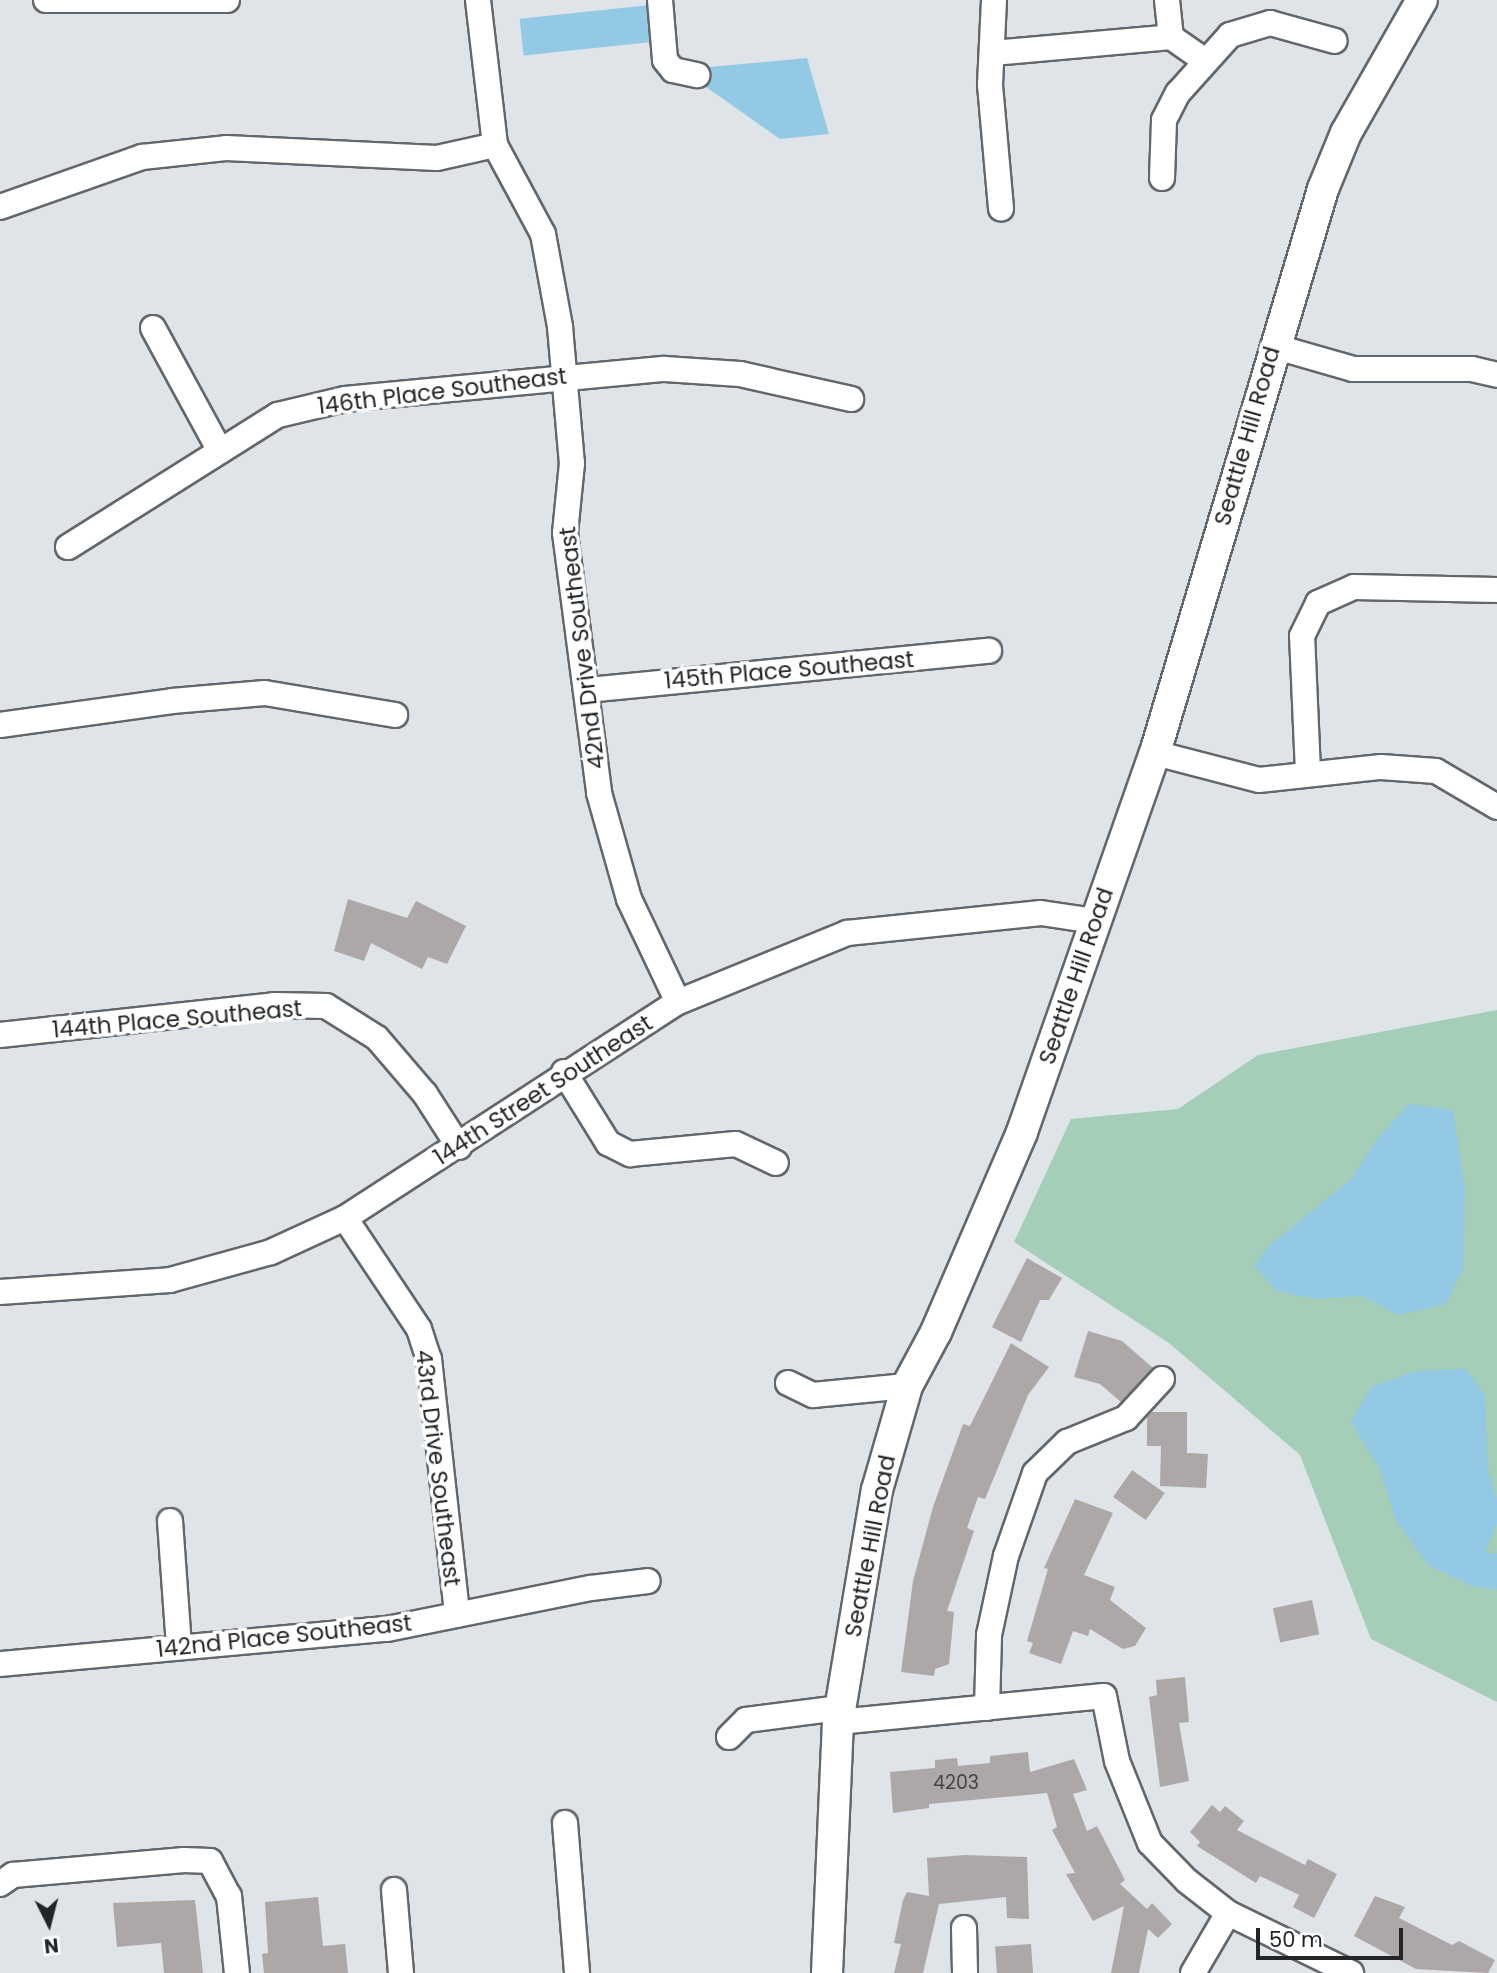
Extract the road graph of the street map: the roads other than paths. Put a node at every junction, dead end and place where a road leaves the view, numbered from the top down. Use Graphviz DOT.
graph roads {
  1 [pos="46,0"];
  2 [pos="227,0"];
  3 [pos="478,0"];
  4 [pos="660,0"];
  5 [pos="994,0"];
  6 [pos="1167,0"];
  7 [pos="1422,0"];
  8 [pos="1171,37"];
  9 [pos="1335,41"];
  10 [pos="993,53"];
  11 [pos="1203,60"];
  12 [pos="697,75"];
  13 [pos="495,145"];
  14 [pos="1162,178"];
  15 [pos="0,207"];
  16 [pos="1001,209"];
  17 [pos="153,328"];
  18 [pos="1273,346"];
  19 [pos="1497,374"];
  20 [pos="564,375"];
  21 [pos="851,400"];
  22 [pos="220,451"];
  23 [pos="68,547"];
  24 [pos="1497,590"];
  25 [pos="989,651"];
  26 [pos="588,690"];
  27 [pos="395,715"];
  28 [pos="0,725"];
  29 [pos="1155,753"];
  30 [pos="1308,772"];
  31 [pos="1497,807"];
  32 [pos="1095,920"];
  33 [pos="678,1002"];
  34 [pos="0,1035"];
  35 [pos="564,1072"];
  36 [pos="459,1147"];
  37 [pos="776,1163"];
  38 [pos="345,1218"];
  39 [pos="0,1292"];
  40 [pos="1162,1379"];
  41 [pos="788,1383"];
  42 [pos="907,1386"];
  43 [pos="170,1521"];
  44 [pos="648,1581"];
  45 [pos="457,1614"];
  46 [pos="179,1646"];
  47 [pos="0,1664"];
  48 [pos="987,1708"];
  49 [pos="839,1715"];
  50 [pos="729,1737"];
  51 [pos="565,1823"];
  52 [pos="0,1884"];
  53 [pos="394,1890"];
  54 [pos="1228,1913"];
  55 [pos="964,1928"];
  56 [pos="237,1973"];
  57 [pos="401,1973"];
  58 [pos="577,1973"];
  59 [pos="827,1973"];
  60 [pos="965,1973"];
  61 [pos="1194,1973"];
  62 [pos="1351,1973"];
  1 -- 2 [label="street"];
  3 -- 13 [label="street, 42nd Drive Southeast"];
  4 -- 12 [label="street"];
  5 -- 10 [label="street"];
  6 -- 8 [label="street"];
  7 -- 18 [label="main road, Seattle Hill Road"];
  8 -- 10 [label="street"];
  8 -- 11 [label="street"];
  9 -- 11 [label="street"];
  10 -- 16 [label="street"];
  11 -- 14 [label="street"];
  13 -- 15 [label="street"];
  13 -- 20 [label="street, 42nd Drive Southeast"];
  17 -- 22 [label="street"];
  18 -- 19 [label="street"];
  18 -- 29 [label="main road, Seattle Hill Road"];
  20 -- 21 [label="street, 146th Place Southeast"];
  20 -- 22 [label="street, 146th Place Southeast"];
  20 -- 26 [label="street, 42nd Drive Southeast"];
  22 -- 23 [label="street, 146th Place Southeast"];
  24 -- 30 [label="street"];
  25 -- 26 [label="street, 145th Place Southeast"];
  26 -- 33 [label="street, 42nd Drive Southeast"];
  27 -- 28 [label="street"];
  29 -- 30 [label="street"];
  29 -- 32 [label="main road, Seattle Hill Road"];
  30 -- 31 [label="street"];
  32 -- 33 [label="street, 144th Street Southeast"];
  32 -- 42 [label="main road, Seattle Hill Road"];
  33 -- 35 [label="street, 144th Street Southeast"];
  34 -- 36 [label="street, 144th Place Southeast"];
  35 -- 36 [label="street, 144th Street Southeast"];
  35 -- 37 [label="street"];
  36 -- 38 [label="street, 144th Street Southeast"];
  38 -- 39 [label="street, 144th Street Southeast"];
  38 -- 45 [label="street, 43rd Drive Southeast"];
  40 -- 48 [label="street"];
  41 -- 42 [label="street"];
  42 -- 49 [label="main road, Seattle Hill Road"];
  43 -- 46 [label="street"];
  44 -- 45 [label="street, 142nd Place Southeast"];
  45 -- 46 [label="street, 142nd Place Southeast"];
  46 -- 47 [label="street, 142nd Place Southeast"];
  48 -- 49 [label="street"];
  48 -- 54 [label="street"];
  49 -- 50 [label="street"];
  49 -- 59 [label="main road, Seattle Hill Road"];
  51 -- 58 [label="street"];
  52 -- 56 [label="street"];
  53 -- 57 [label="street"];
  54 -- 61 [label="street"];
  54 -- 62 [label="street"];
  55 -- 60 [label="street"];
}
